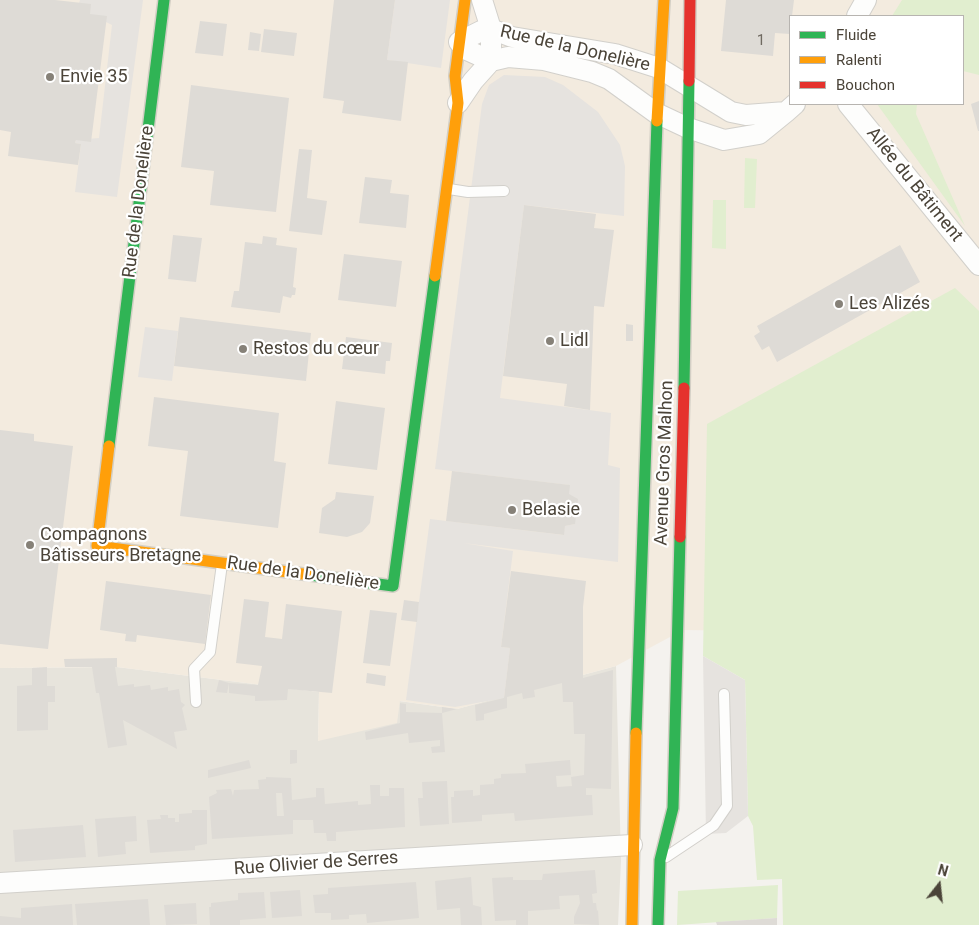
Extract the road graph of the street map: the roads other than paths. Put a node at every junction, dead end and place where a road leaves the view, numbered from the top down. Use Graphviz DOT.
graph roads {
  1 [pos="164,0"];
  2 [pos="465,0"];
  3 [pos="664,0"];
  4 [pos="690,0"];
  5 [pos="866,0"];
  6 [pos="483,4"];
  7 [pos="858,15"];
  8 [pos="491,30"];
  9 [pos="460,42"];
  10 [pos="492,61"];
  11 [pos="659,68"];
  12 [pos="689,86"];
  13 [pos="458,103"];
  14 [pos="849,105"];
  15 [pos="791,108"];
  16 [pos="656,113"];
  17 [pos="688,128"];
  18 [pos="445,188"];
  19 [pos="504,192"];
  20 [pos="979,265"];
  21 [pos="222,564"];
  22 [pos="724,694"];
  23 [pos="196,702"];
  24 [pos="632,845"];
  25 [pos="660,860"];
  26 [pos="0,883"];
  27 [pos="632,925"];
  28 [pos="658,925"];
  1 -- 21 [label="main road, Rue de la Donelière"];
  2 -- 9 [label="main road, Rue de la Donelière"];
  3 -- 11 [label="main road, Avenue Gros Malhon"];
  4 -- 12 [label="main road, Avenue Gros Malhon"];
  5 -- 7 [label="street"];
  6 -- 8 [label="street"];
  8 -- 9 [label="street, Rue de la Donelière"];
  8 -- 10 [label="street"];
  8 -- 11 [label="street, Rue de la Donelière"];
  9 -- 10 [label="street, Rue de la Donelière"];
  9 -- 13 [label="main road, Rue de la Donelière"];
  10 -- 13 [label="street, Rue de la Donelière"];
  10 -- 16 [label="street, Rue de la Donelière"];
  11 -- 12 [label="street, Rue de la Donelière"];
  11 -- 16 [label="main road, Avenue Gros Malhon"];
  12 -- 15 [label="street, Rue de la Donelière"];
  12 -- 17 [label="main road, Avenue Gros Malhon"];
  13 -- 18 [label="main road, Rue de la Donelière"];
  14 -- 20 [label="street, Allée du Bâtiment"];
  15 -- 17 [label="street, Rue de la Donelière"];
  16 -- 17 [label="street, Rue de la Donelière"];
  16 -- 24 [label="main road, Avenue Gros Malhon"];
  17 -- 25 [label="main road, Avenue Gros Malhon"];
  18 -- 19 [label="lane"];
  18 -- 21 [label="main road, Rue de la Donelière"];
  21 -- 23 [label="lane"];
  22 -- 25 [label="lane"];
  24 -- 26 [label="street, Rue Olivier de Serres"];
  24 -- 27 [label="main road, Avenue Gros Malhon"];
  25 -- 28 [label="main road, Avenue Gros Malhon"];
}
